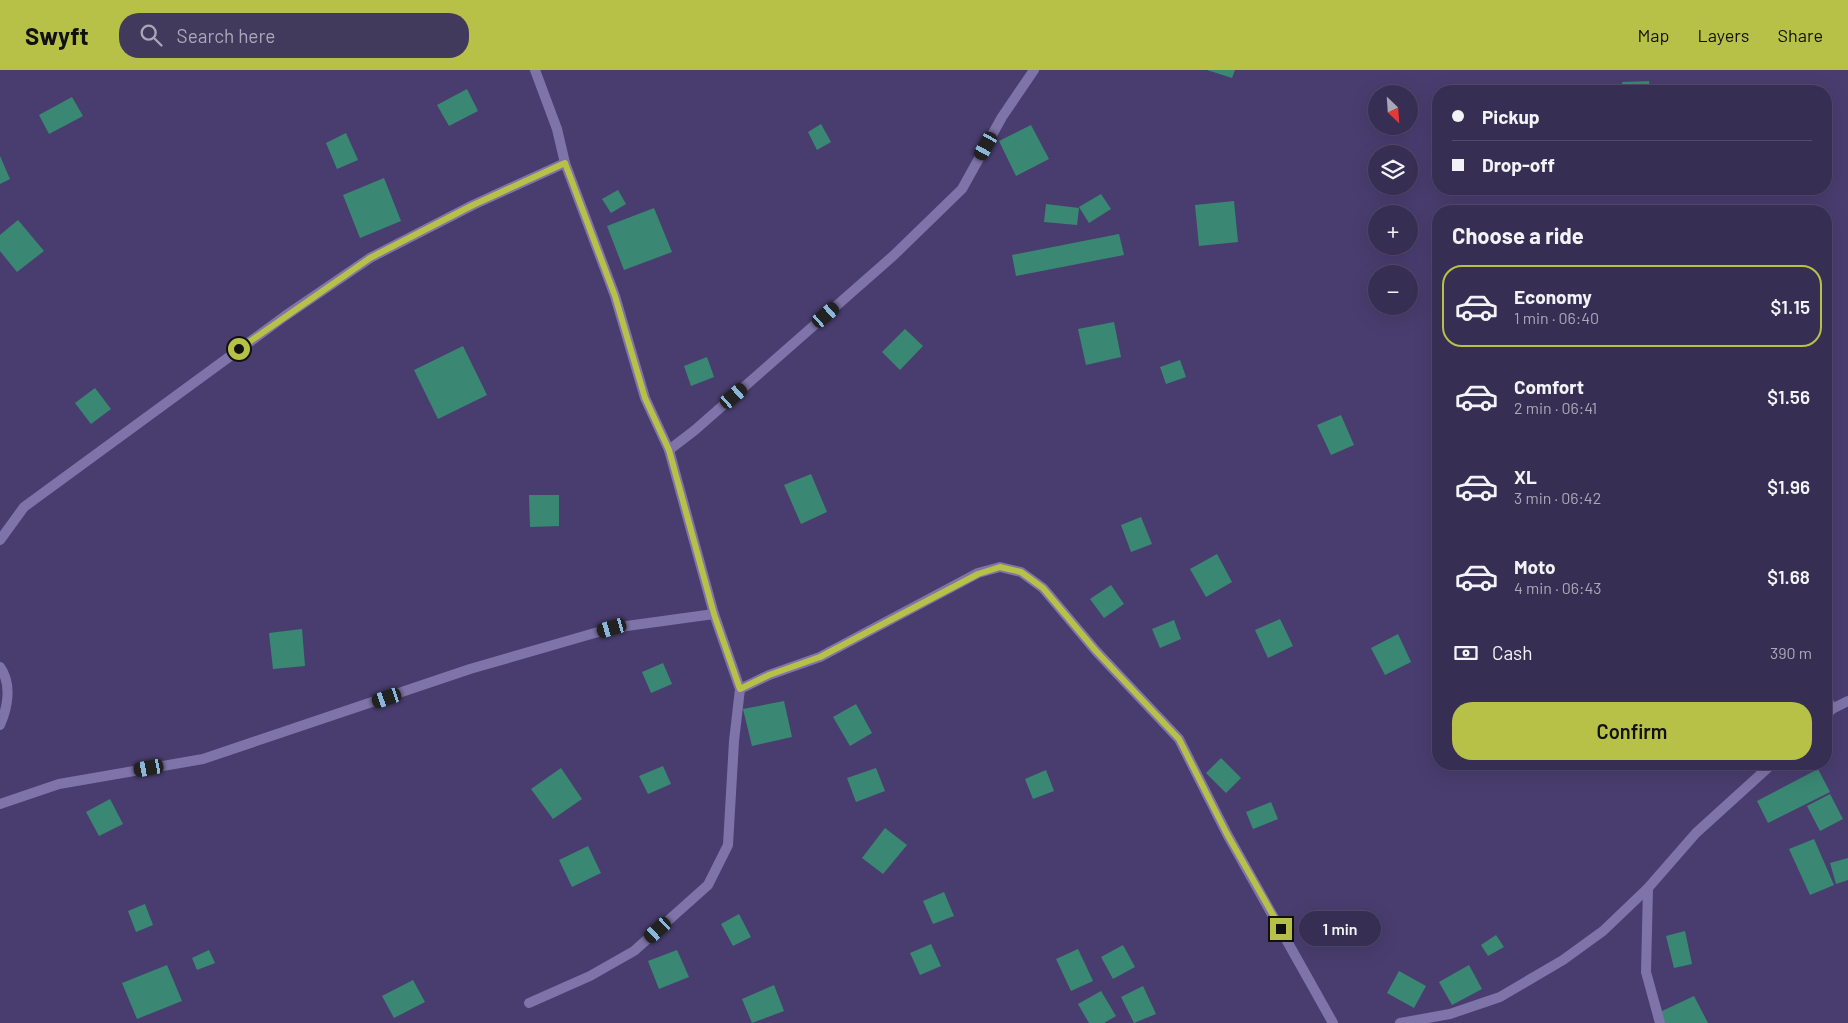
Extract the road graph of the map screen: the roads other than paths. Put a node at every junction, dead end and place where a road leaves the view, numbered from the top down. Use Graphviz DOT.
graph roads {
  1 [pos="535,70"];
  2 [pos="1034,70"];
  3 [pos="565,163"];
  4 [pos="669,450"];
  5 [pos="0,540"];
  6 [pos="714,614"];
  7 [pos="0,667"];
  8 [pos="740,689"];
  9 [pos="1848,701"];
  10 [pos="1832,710"];
  11 [pos="0,725"];
  12 [pos="1765,770"];
  13 [pos="0,804"];
  14 [pos="1648,888"];
  15 [pos="528,1003"];
  16 [pos="1333,1023"];
  17 [pos="1400,1023"];
  18 [pos="1660,1023"];
  1 -- 3 [label="street"];
  2 -- 4 [label="street"];
  3 -- 4 [label="street"];
  3 -- 5 [label="street"];
  4 -- 6 [label="street"];
  6 -- 8 [label="street"];
  6 -- 13 [label="street"];
  7 -- 11 [label="street"];
  8 -- 15 [label="street"];
  8 -- 16 [label="street"];
  9 -- 10 [label="street"];
  12 -- 14 [label="street"];
  14 -- 17 [label="street"];
  14 -- 18 [label="street"];
}
